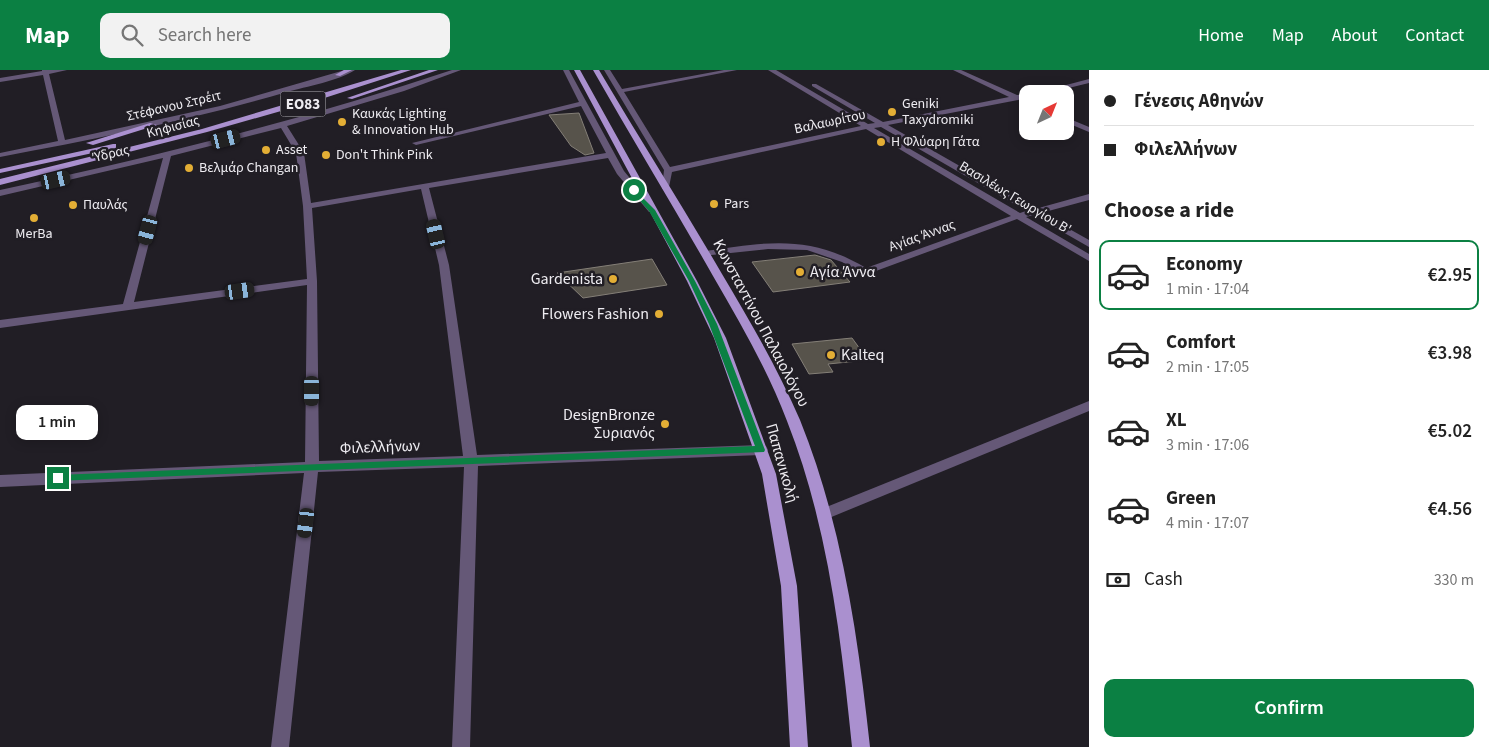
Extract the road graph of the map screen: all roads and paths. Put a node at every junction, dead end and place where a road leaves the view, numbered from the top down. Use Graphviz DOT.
graph roads {
  1 [pos="64,70"];
  2 [pos="350,70"];
  3 [pos="385,70"];
  4 [pos="408,70"];
  5 [pos="435,70"];
  6 [pos="458,70"];
  7 [pos="566,70"];
  8 [pos="576,70"];
  9 [pos="596,70"];
  10 [pos="607,70"];
  11 [pos="734,70"];
  12 [pos="771,70"];
  13 [pos="787,70"];
  14 [pos="956,70"];
  15 [pos="46,72"];
  16 [pos="338,74"];
  17 [pos="0,80"];
  18 [pos="1089,81"];
  19 [pos="1072,85"];
  20 [pos="620,91"];
  21 [pos="1018,98"];
  22 [pos="584,103"];
  23 [pos="1074,123"];
  24 [pos="882,124"];
  25 [pos="153,125"];
  26 [pos="283,125"];
  27 [pos="868,127"];
  28 [pos="1089,130"];
  29 [pos="196,134"];
  30 [pos="62,143"];
  31 [pos="416,143"];
  32 [pos="168,154"];
  33 [pos="0,155"];
  34 [pos="610,155"];
  35 [pos="668,170"];
  36 [pos="0,171"];
  37 [pos="0,182"];
  38 [pos="665,186"];
  39 [pos="425,187"];
  40 [pos="0,193"];
  41 [pos="1089,197"];
  42 [pos="307,206"];
  43 [pos="652,210"];
  44 [pos="1033,212"];
  45 [pos="1019,216"];
  46 [pos="1089,244"];
  47 [pos="705,254"];
  48 [pos="1089,258"];
  49 [pos="312,281"];
  50 [pos="127,307"];
  51 [pos="0,324"];
  52 [pos="1089,406"];
  53 [pos="761,450"];
  54 [pos="471,462"];
  55 [pos="312,467"];
  56 [pos="0,481"];
  57 [pos="824,514"];
  58 [pos="280,747"];
  59 [pos="461,747"];
  60 [pos="800,747"];
  61 [pos="861,747"];
  1 -- 15 [label="street"];
  2 -- 16 [label="main road"];
  3 -- 36 [label="main road, Κηφισίας / ΕΟ83"];
  4 -- 29 [label="main road, Κηφισίας / ΕΟ83"];
  5 -- 29 [label="main road"];
  6 -- 26 [label="street, Ύδρας"];
  7 -- 22 [label="street, Παπανικολή"];
  8 -- 43 [label="main road, Παπανικολή"];
  9 -- 38 [label="main road, Κωνσταντίνου Παλαιολόγου"];
  10 -- 20 [label="street"];
  11 -- 20 [label="street"];
  12 -- 27 [label="street, Βασιλέως Γεωργίου Β'"];
  13 -- 24 [label="street, Βασιλέως Γεωργίου Β'"];
  14 -- 21 [label="street"];
  15 -- 17 [label="street"];
  15 -- 30 [label="street"];
  16 -- 25 [label="street, Στέφανου Στρέιτ"];
  18 -- 19 [label="street"];
  20 -- 35 [label="street"];
  21 -- 24 [label="street, Βαλαωρίτου"];
  22 -- 31 [label="street"];
  22 -- 34 [label="street, Παπανικολή"];
  23 -- 28 [label="street"];
  24 -- 27 [label="street, Βαλαωρίτου"];
  24 -- 44 [label="street, Βασιλέως Γεωργίου Β'"];
  25 -- 30 [label="street, Στέφανου Στρέιτ"];
  25 -- 36 [label="main road"];
  26 -- 32 [label="street, Ύδρας"];
  26 -- 42 [label="street"];
  27 -- 35 [label="street, Βαλαωρίτου"];
  27 -- 45 [label="street, Βασιλέως Γεωργίου Β'"];
  29 -- 37 [label="main road, Κηφισίας / ΕΟ83"];
  30 -- 33 [label="street, Στέφανου Στρέιτ"];
  32 -- 40 [label="street, Ύδρας"];
  32 -- 50 [label="street"];
  34 -- 39 [label="street"];
  34 -- 43 [label="street, Παπανικολή"];
  35 -- 38 [label="street"];
  38 -- 47 [label="main road, Κωνσταντίνου Παλαιολόγου"];
  39 -- 42 [label="street"];
  39 -- 54 [label="street"];
  41 -- 44 [label="street, Αγίας Άννας"];
  42 -- 49 [label="street"];
  43 -- 53 [label="main road, Παπανικολή"];
  44 -- 45 [label="street, Αγίας Άννας"];
  44 -- 46 [label="street, Βασιλέως Γεωργίου Β'"];
  45 -- 47 [label="street, Αγίας Άννας"];
  45 -- 48 [label="street, Βασιλέως Γεωργίου Β'"];
  47 -- 57 [label="main road, Κωνσταντίνου Παλαιολόγου"];
  49 -- 50 [label="street"];
  49 -- 55 [label="street"];
  50 -- 51 [label="street"];
  52 -- 57 [label="street"];
  53 -- 54 [label="street, Φιλελλήνων"];
  53 -- 60 [label="main road, Παπανικολή"];
  54 -- 55 [label="street, Φιλελλήνων"];
  54 -- 59 [label="street"];
  55 -- 56 [label="street, Φιλελλήνων"];
  55 -- 58 [label="street"];
  57 -- 61 [label="main road, Κωνσταντίνου Παλαιολόγου"];
}
